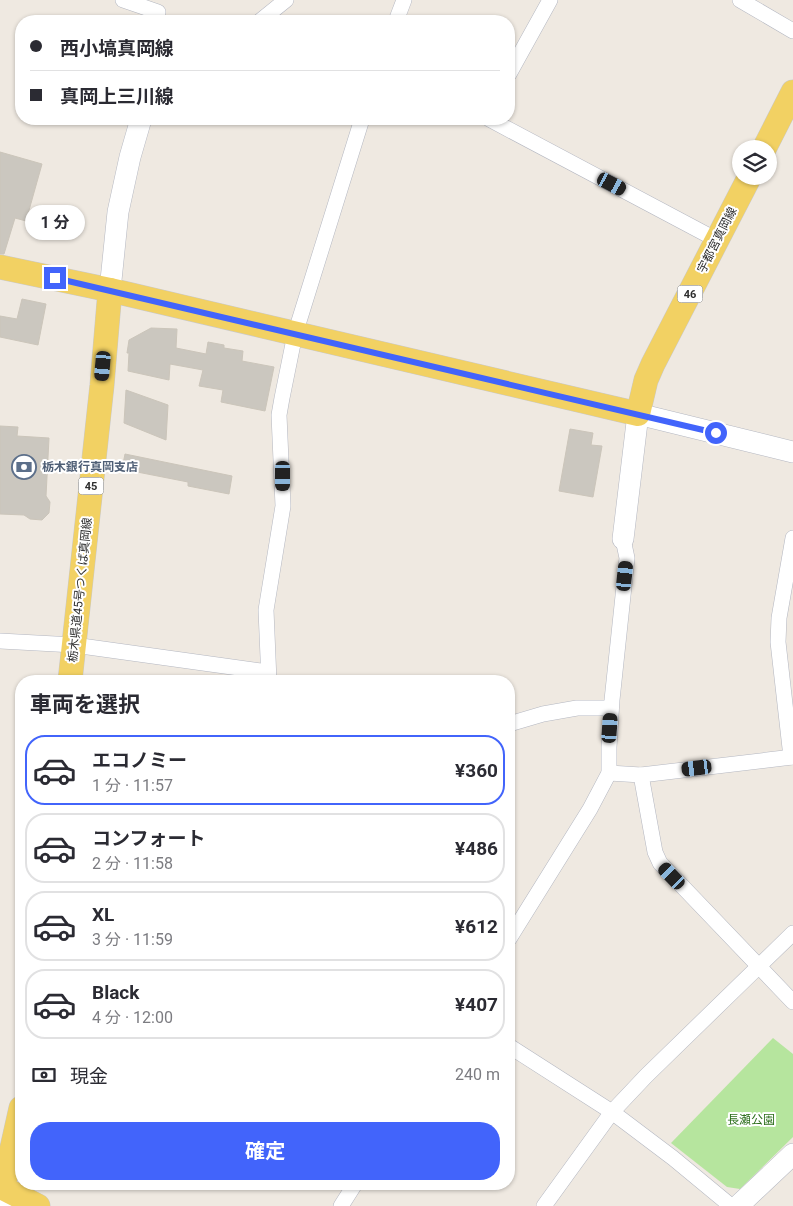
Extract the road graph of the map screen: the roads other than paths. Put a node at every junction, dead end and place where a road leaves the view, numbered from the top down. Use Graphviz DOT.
graph roads {
  1 [pos="123,0"];
  2 [pos="286,0"];
  3 [pos="404,0"];
  4 [pos="550,0"];
  5 [pos="740,0"];
  6 [pos="158,11"];
  7 [pos="267,15"];
  8 [pos="398,15"];
  9 [pos="793,31"];
  10 [pos="515,63"];
  11 [pos="793,92"];
  12 [pos="139,125"];
  13 [pos="360,125"];
  14 [pos="500,125"];
  15 [pos="769,140"];
  16 [pos="745,185"];
  17 [pos="717,240"];
  18 [pos="0,266"];
  19 [pos="110,290"];
  20 [pos="295,334"];
  21 [pos="638,414"];
  22 [pos="793,452"];
  23 [pos="793,538"];
  24 [pos="623,539"];
  25 [pos="793,639"];
  26 [pos="0,641"];
  27 [pos="778,642"];
  28 [pos="74,645"];
  29 [pos="71,675"];
  30 [pos="256,675"];
  31 [pos="268,675"];
  32 [pos="611,708"];
  33 [pos="515,722"];
  34 [pos="792,757"];
  35 [pos="609,773"];
  36 [pos="641,775"];
  37 [pos="515,929"];
  38 [pos="793,934"];
  39 [pos="759,967"];
  40 [pos="793,1002"];
  41 [pos="515,1050"];
  42 [pos="612,1112"];
  43 [pos="15,1136"];
  44 [pos="793,1154"];
  45 [pos="351,1190"];
  46 [pos="2,1197"];
  47 [pos="38,1206"];
  48 [pos="341,1206"];
  49 [pos="544,1206"];
  50 [pos="731,1206"];
  51 [pos="738,1206"];
  1 -- 6 [label="street"];
  2 -- 7 [label="street"];
  3 -- 8 [label="street"];
  4 -- 10 [label="street"];
  5 -- 9 [label="street"];
  11 -- 15 [label="main road"];
  12 -- 19 [label="street"];
  13 -- 20 [label="street"];
  14 -- 17 [label="street"];
  16 -- 17 [label="main road, 宇都宮真岡線 / 46"];
  17 -- 21 [label="main road, 宇都宮真岡線 / 46"];
  18 -- 19 [label="main road"];
  19 -- 20 [label="main road"];
  19 -- 28 [label="main road, 栃木県道45号つくば真岡線 / 45"];
  20 -- 21 [label="main road"];
  20 -- 31 [label="street"];
  21 -- 22 [label="street"];
  21 -- 24 [label="street"];
  23 -- 27 [label="street"];
  24 -- 32 [label="street"];
  25 -- 27 [label="street"];
  26 -- 28 [label="street"];
  27 -- 34 [label="street"];
  28 -- 29 [label="main road, 栃木県道45号つくば真岡線 / 45"];
  28 -- 30 [label="street"];
  32 -- 33 [label="street"];
  32 -- 35 [label="street"];
  34 -- 36 [label="street"];
  35 -- 36 [label="street"];
  35 -- 37 [label="street"];
  36 -- 39 [label="street"];
  38 -- 39 [label="street"];
  39 -- 40 [label="street"];
  39 -- 42 [label="street"];
  41 -- 42 [label="street"];
  42 -- 49 [label="street"];
  42 -- 50 [label="street"];
  43 -- 46 [label="main road"];
  44 -- 51 [label="street"];
  45 -- 48 [label="street"];
  46 -- 47 [label="main road"];
}
